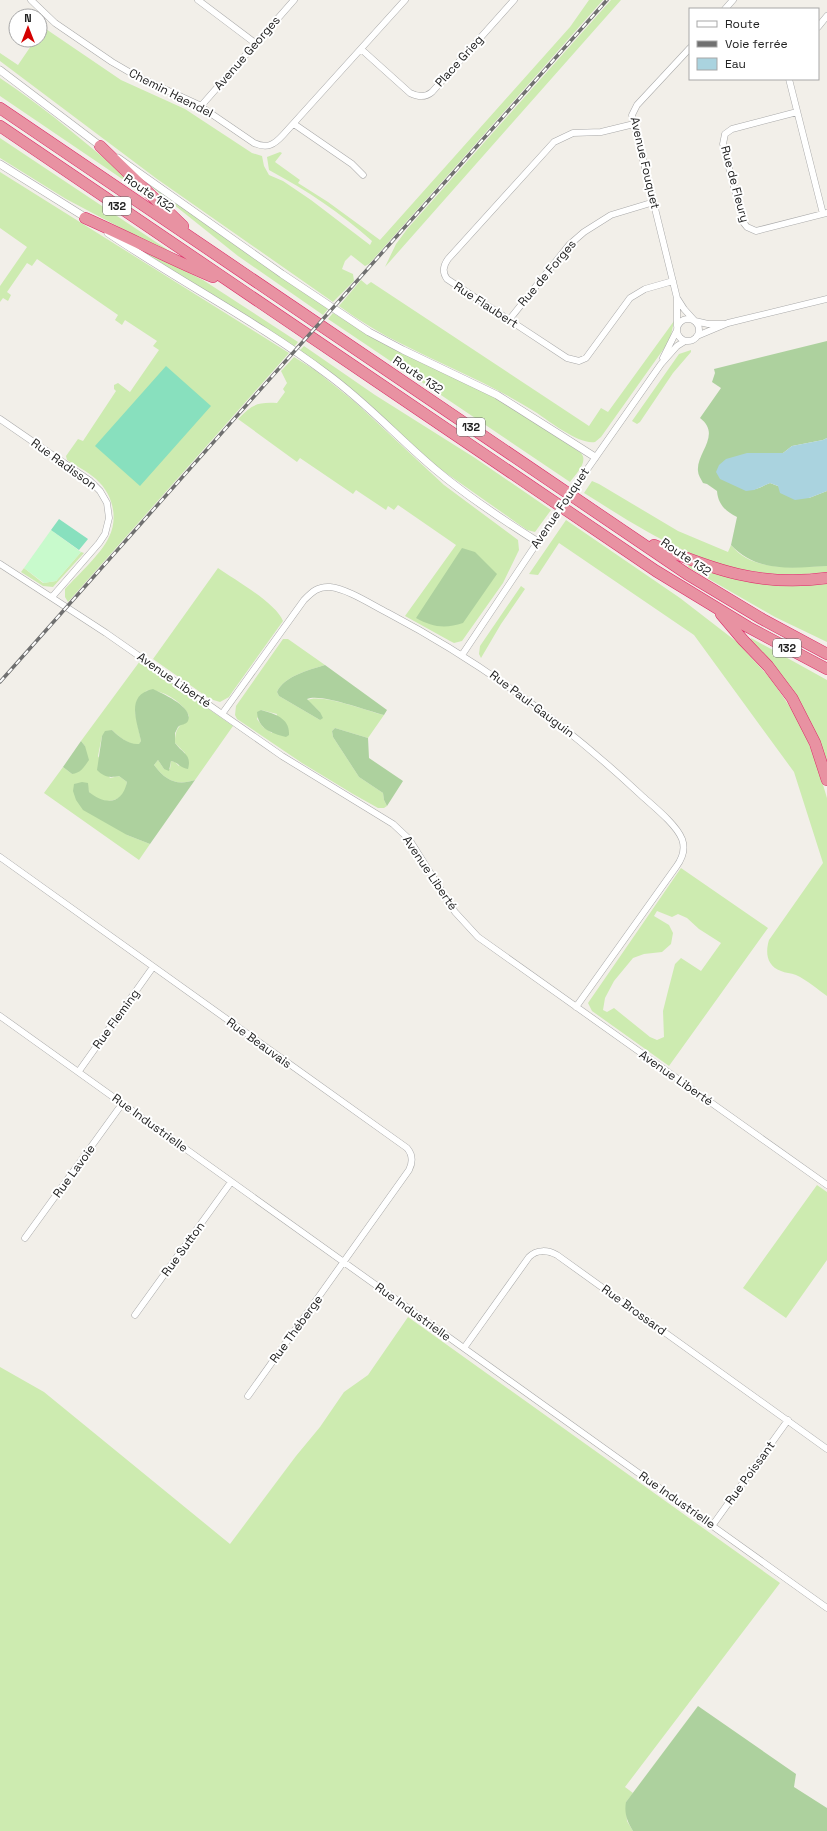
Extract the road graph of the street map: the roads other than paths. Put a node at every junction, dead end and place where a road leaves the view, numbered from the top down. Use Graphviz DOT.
graph roads {
  1 [pos="31,0"];
  2 [pos="198,0"];
  3 [pos="294,0"];
  4 [pos="404,0"];
  5 [pos="514,0"];
  6 [pos="733,0"];
  7 [pos="726,8"];
  8 [pos="827,16"];
  9 [pos="819,26"];
  10 [pos="255,43"];
  11 [pos="361,49"];
  12 [pos="689,49"];
  13 [pos="0,70"];
  14 [pos="789,80"];
  15 [pos="201,106"];
  16 [pos="0,108"];
  17 [pos="797,112"];
  18 [pos="294,124"];
  19 [pos="634,124"];
  20 [pos="0,126"];
  21 [pos="100,146"];
  22 [pos="0,164"];
  23 [pos="363,175"];
  24 [pos="654,202"];
  25 [pos="825,214"];
  26 [pos="85,218"];
  27 [pos="202,245"];
  28 [pos="674,281"];
  29 [pos="234,286"];
  30 [pos="678,298"];
  31 [pos="827,299"];
  32 [pos="509,320"];
  33 [pos="695,321"];
  34 [pos="728,323"];
  35 [pos="676,329"];
  36 [pos="697,336"];
  37 [pos="685,341"];
  38 [pos="661,364"];
  39 [pos="0,419"];
  40 [pos="595,457"];
  41 [pos="635,538"];
  42 [pos="538,542"];
  43 [pos="0,564"];
  44 [pos="827,578"];
  45 [pos="52,597"];
  46 [pos="716,608"];
  47 [pos="827,654"];
  48 [pos="462,655"];
  49 [pos="827,669"];
  50 [pos="222,714"];
  51 [pos="827,780"];
  52 [pos="0,857"];
  53 [pos="153,967"];
  54 [pos="576,1007"];
  55 [pos="0,1016"];
  56 [pos="78,1071"];
  57 [pos="122,1104"];
  58 [pos="232,1182"];
  59 [pos="827,1185"];
  60 [pos="25,1238"];
  61 [pos="343,1262"];
  62 [pos="135,1315"];
  63 [pos="464,1348"];
  64 [pos="248,1396"];
  65 [pos="788,1420"];
  66 [pos="827,1448"];
  67 [pos="712,1526"];
  68 [pos="827,1608"];
  1 -- 15 [label="street, Chemin Haendel"];
  2 -- 10 [label="street"];
  3 -- 10 [label="street, Avenue Georges"];
  4 -- 11 [label="street, Chemin Haendel"];
  5 -- 11 [label="street, Place Grieg"];
  6 -- 7 [label="street"];
  8 -- 9 [label="street"];
  10 -- 15 [label="street, Avenue Georges"];
  11 -- 18 [label="street, Chemin Haendel"];
  12 -- 19 [label="street, Avenue Fouquet"];
  13 -- 21 [label="street"];
  14 -- 17 [label="street"];
  15 -- 18 [label="street, Chemin Haendel"];
  16 -- 27 [label="highway, Route 132 / 132"];
  17 -- 25 [label="street"];
  17 -- 25 [label="street, Rue de Fleury"];
  18 -- 23 [label="street"];
  19 -- 24 [label="street, Avenue Fouquet"];
  19 -- 32 [label="street, Rue Flaubert"];
  20 -- 29 [label="highway, 132"];
  21 -- 27 [label="highway"];
  21 -- 40 [label="street"];
  22 -- 26 [label="street"];
  24 -- 28 [label="street, Avenue Fouquet"];
  24 -- 32 [label="street, Rue de Forges"];
  26 -- 29 [label="highway"];
  26 -- 42 [label="street"];
  27 -- 41 [label="highway, Route 132 / 132"];
  28 -- 30 [label="street, Avenue Fouquet"];
  28 -- 32 [label="street, Rue Flaubert"];
  29 -- 46 [label="highway, 132"];
  30 -- 33 [label="street, Avenue Fouquet"];
  30 -- 35 [label="street, Avenue Fouquet"];
  31 -- 34 [label="street"];
  33 -- 34 [label="street"];
  33 -- 35 [label="street"];
  33 -- 36 [label="street"];
  34 -- 36 [label="street"];
  35 -- 37 [label="street"];
  35 -- 38 [label="street, Avenue Fouquet"];
  36 -- 37 [label="street"];
  37 -- 38 [label="street, Avenue Fouquet"];
  38 -- 40 [label="street, Avenue Fouquet"];
  39 -- 45 [label="street, Rue Radisson"];
  40 -- 42 [label="street, Avenue Fouquet, bridge"];
  41 -- 44 [label="highway"];
  41 -- 47 [label="highway, Route 132 / 132"];
  42 -- 48 [label="street, Avenue Fouquet"];
  43 -- 45 [label="street, Avenue Liberté"];
  45 -- 50 [label="street, Avenue Liberté"];
  46 -- 49 [label="highway, 132"];
  46 -- 51 [label="highway"];
  48 -- 50 [label="street, Rue Paul-Gauguin"];
  48 -- 54 [label="street, Rue Paul-Gauguin"];
  50 -- 54 [label="street, Avenue Liberté"];
  52 -- 53 [label="street, Rue Beauvais"];
  53 -- 56 [label="street, Rue Fleming"];
  53 -- 61 [label="street, Rue Beauvais"];
  54 -- 59 [label="street, Avenue Liberté"];
  55 -- 56 [label="street, Rue Industrielle"];
  56 -- 57 [label="street, Rue Industrielle"];
  57 -- 58 [label="street, Rue Industrielle"];
  57 -- 60 [label="street, Rue Lavoie"];
  58 -- 61 [label="street, Rue Industrielle"];
  58 -- 62 [label="street, Rue Sutton"];
  61 -- 63 [label="street, Rue Industrielle"];
  61 -- 64 [label="street, Rue Théberge"];
  63 -- 65 [label="street, Rue Brossard"];
  63 -- 67 [label="street, Rue Industrielle"];
  65 -- 66 [label="street, Rue Brossard"];
  65 -- 67 [label="street, Rue Poissant"];
  67 -- 68 [label="street, Rue Industrielle"];
}
